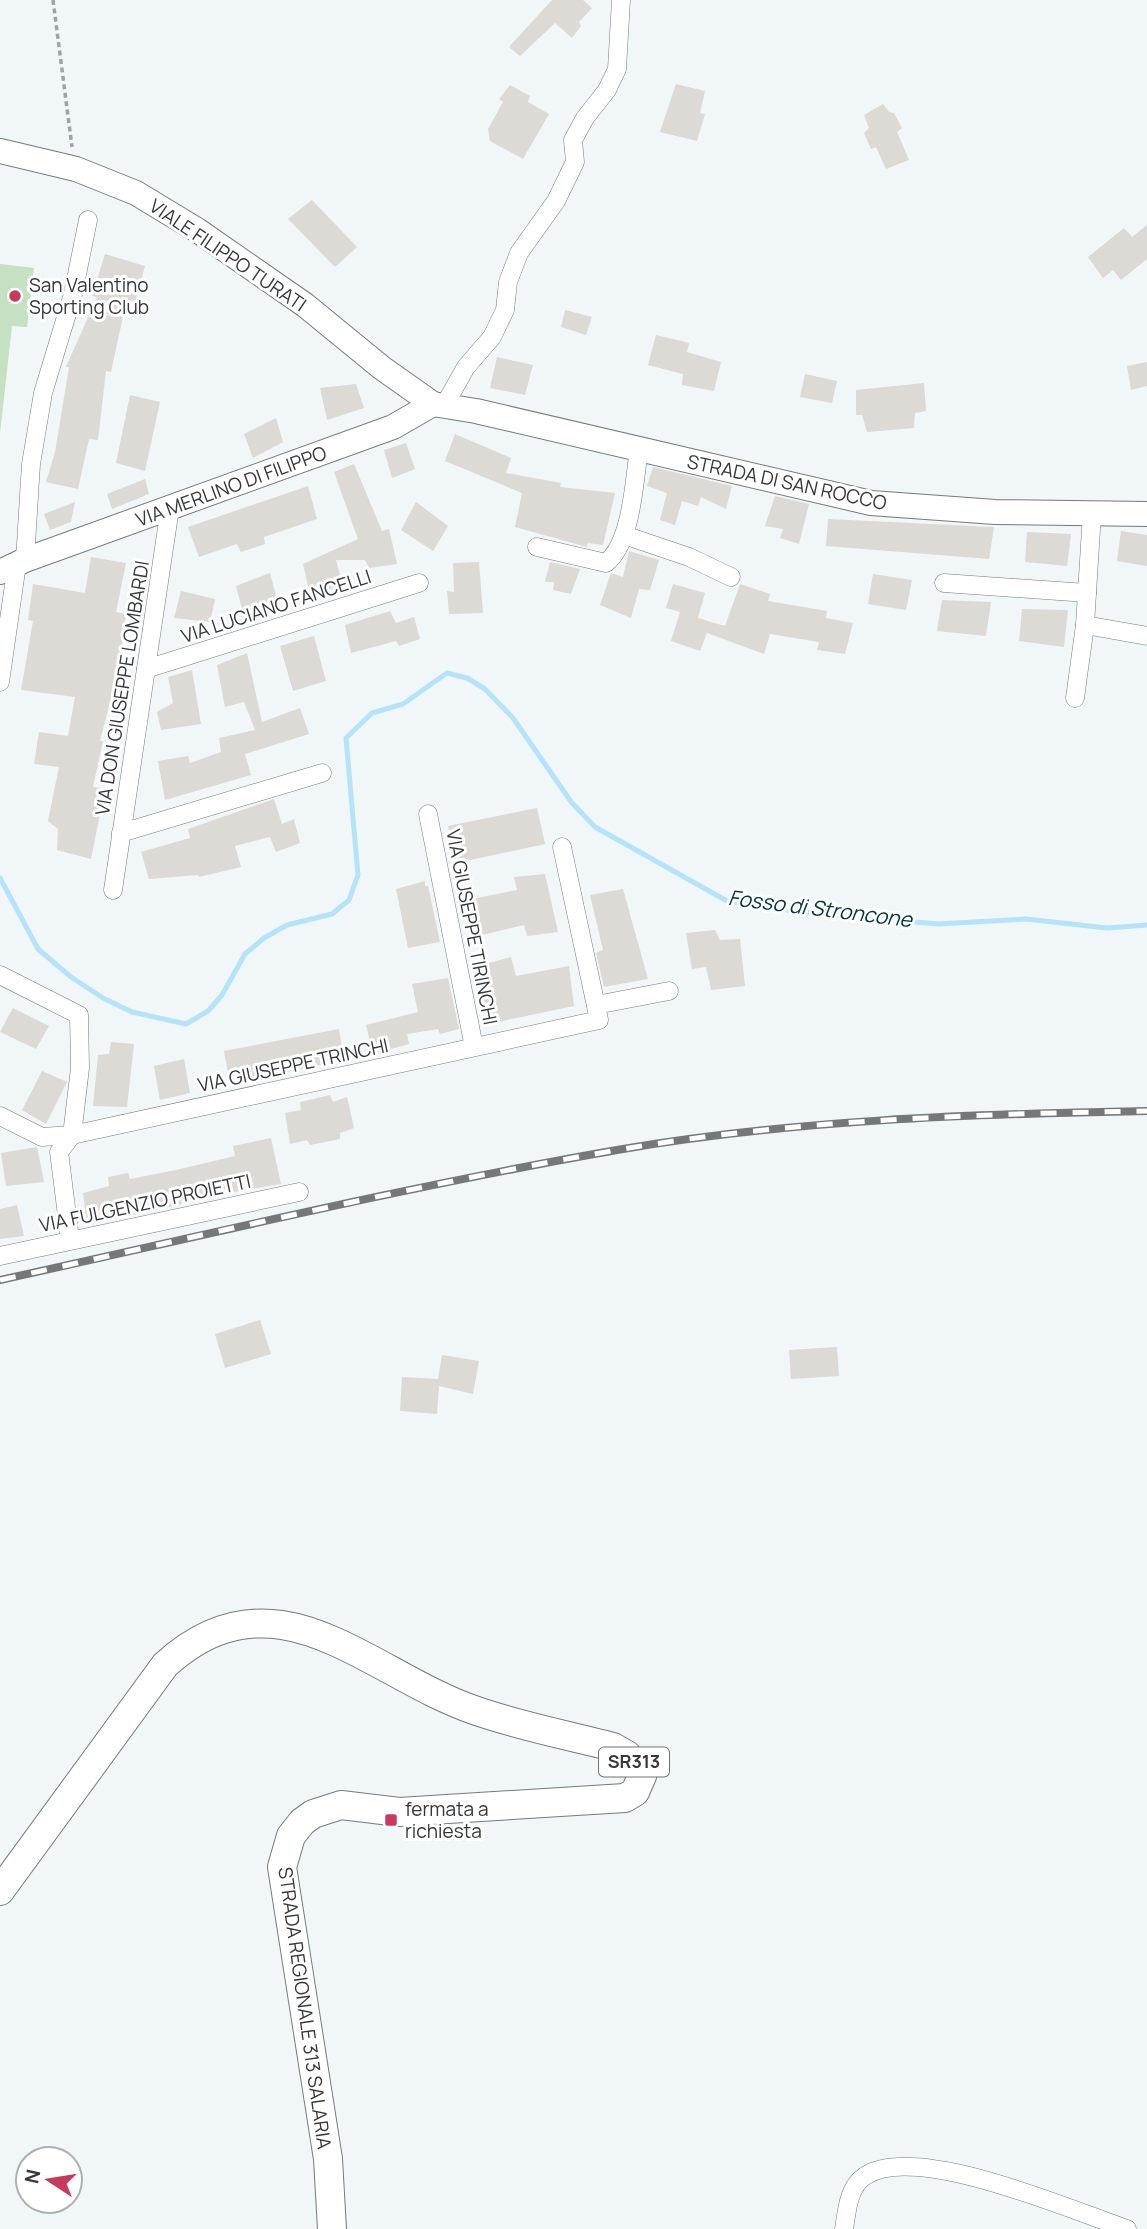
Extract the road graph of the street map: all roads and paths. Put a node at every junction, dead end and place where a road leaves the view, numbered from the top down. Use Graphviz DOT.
graph roads {
  1 [pos="53,0"];
  2 [pos="621,0"];
  3 [pos="0,151"];
  4 [pos="73,153"];
  5 [pos="88,220"];
  6 [pos="439,405"];
  7 [pos="639,449"];
  8 [pos="170,508"];
  9 [pos="1093,513"];
  10 [pos="1147,514"];
  11 [pos="624,535"];
  12 [pos="537,547"];
  13 [pos="14,565"];
  14 [pos="731,577"];
  15 [pos="419,583"];
  16 [pos="944,583"];
  17 [pos="1087,593"];
  18 [pos="1085,625"];
  19 [pos="1147,636"];
  20 [pos="146,669"];
  21 [pos="0,682"];
  22 [pos="1075,698"];
  23 [pos="322,773"];
  24 [pos="428,814"];
  25 [pos="121,834"];
  26 [pos="562,848"];
  27 [pos="113,890"];
  28 [pos="0,975"];
  29 [pos="669,991"];
  30 [pos="597,1013"];
  31 [pos="474,1047"];
  32 [pos="0,1116"];
  33 [pos="72,1135"];
  34 [pos="299,1192"];
  35 [pos="70,1239"];
  36 [pos="0,1255"];
  37 [pos="0,1891"];
  38 [pos="332,2229"];
  39 [pos="844,2229"];
  40 [pos="1127,2229"];
  1 -- 4 [label="path"];
  2 -- 6 [label="street"];
  3 -- 6 [label="main road, VIALE FILIPPO TURATI"];
  5 -- 13 [label="street"];
  6 -- 7 [label="main road, STRADA DI SAN ROCCO"];
  6 -- 8 [label="main road, VIA MERLINO DI FILIPPO"];
  7 -- 9 [label="main road, STRADA DI SAN ROCCO"];
  7 -- 11 [label="street"];
  8 -- 13 [label="main road, VIA MERLINO DI FILIPPO"];
  8 -- 20 [label="street, VIA DON GIUSEPPE LOMBARDI"];
  9 -- 10 [label="main road, STRADA DI SAN ROCCO"];
  9 -- 17 [label="street"];
  11 -- 12 [label="street"];
  11 -- 14 [label="street"];
  13 -- 21 [label="street"];
  15 -- 20 [label="street, VIA LUCIANO FANCELLI"];
  16 -- 17 [label="street"];
  17 -- 18 [label="street"];
  18 -- 19 [label="street"];
  18 -- 22 [label="street"];
  20 -- 25 [label="street, VIA DON GIUSEPPE LOMBARDI"];
  23 -- 25 [label="street, VIA DON GIUSEPPE LOMBARDI"];
  24 -- 31 [label="street, VIA GIUSEPPE TIRINCHI"];
  25 -- 27 [label="street, VIA DON GIUSEPPE LOMBARDI"];
  26 -- 30 [label="street"];
  28 -- 33 [label="street"];
  29 -- 30 [label="street, VIA GIUSEPPE TRINCHI"];
  30 -- 31 [label="street, VIA GIUSEPPE TRINCHI"];
  31 -- 33 [label="street, VIA GIUSEPPE TRINCHI"];
  32 -- 33 [label="street, VIA GIUSEPPE TRINCHI"];
  33 -- 35 [label="street"];
  34 -- 35 [label="street, VIA FULGENZIO PROIETTI"];
  35 -- 36 [label="street, VIA FULGENZIO PROIETTI"];
  37 -- 38 [label="main road, STRADA REGIONALE 313 SALARIA / SR313"];
  39 -- 40 [label="street"];
}
